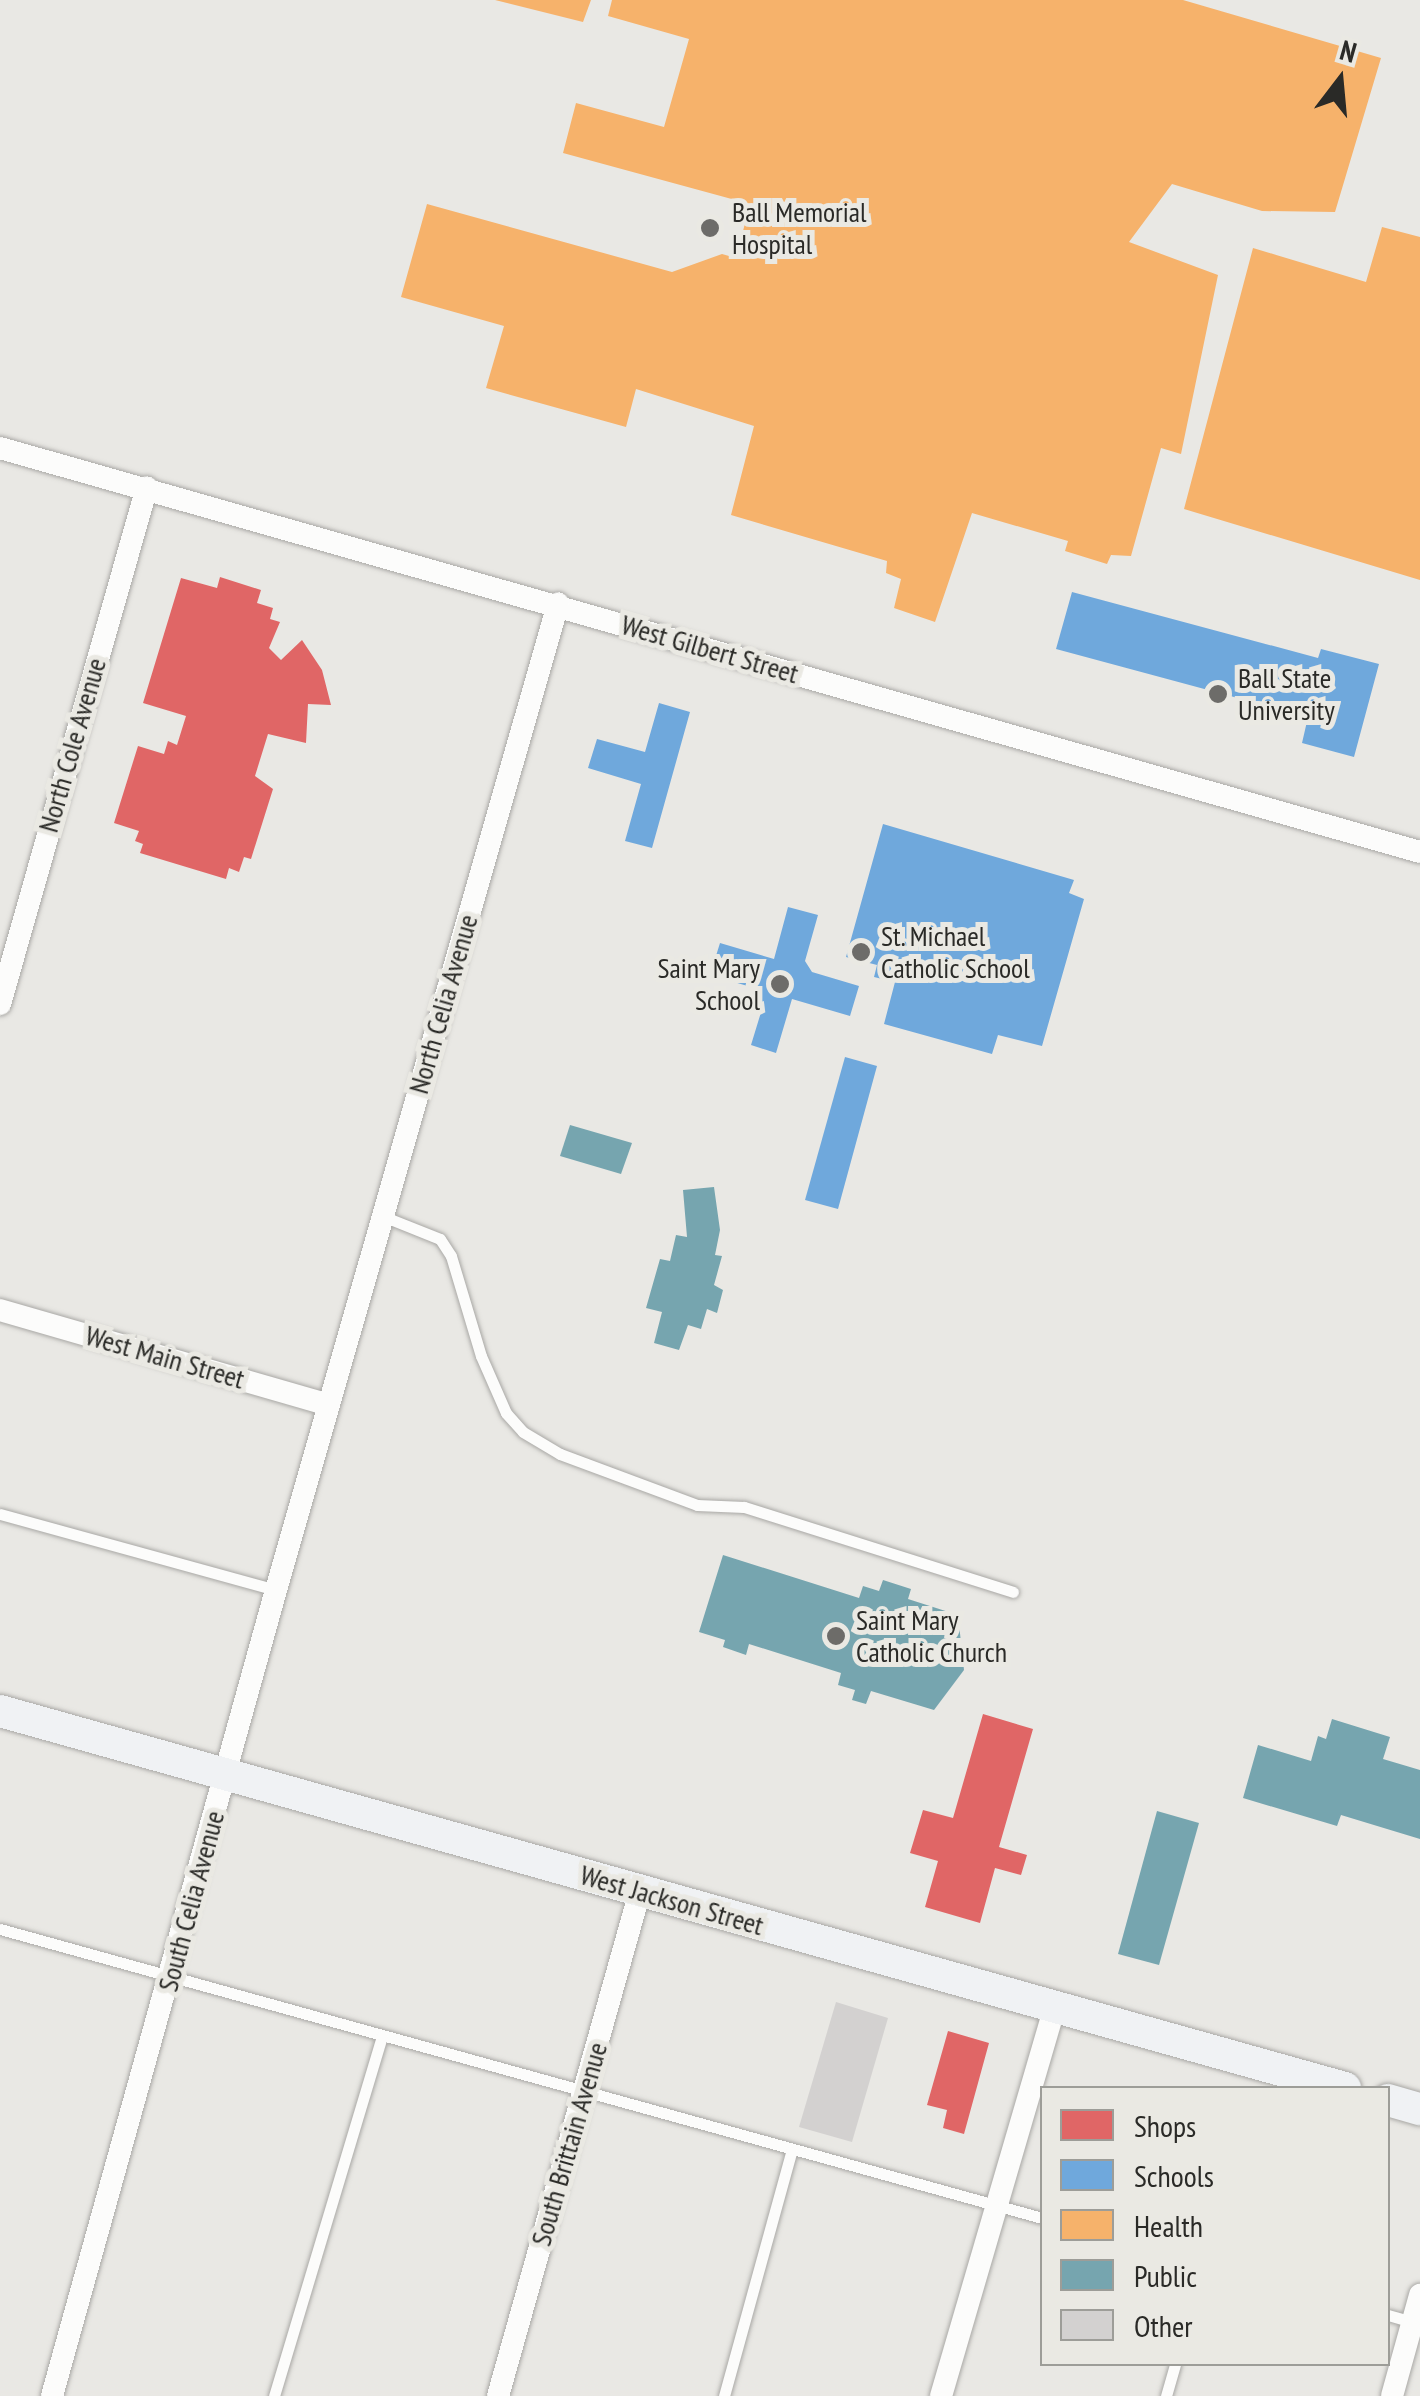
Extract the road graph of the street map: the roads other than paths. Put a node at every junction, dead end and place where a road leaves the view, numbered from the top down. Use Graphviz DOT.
graph roads {
  1 [pos="0,448"];
  2 [pos="147,488"];
  3 [pos="558,604"];
  4 [pos="1420,852"];
  5 [pos="0,1004"];
  6 [pos="385,1216"];
  7 [pos="0,1310"];
  8 [pos="330,1405"];
  9 [pos="0,1514"];
  10 [pos="276,1590"];
  11 [pos="1013,1592"];
  12 [pos="0,1711"];
  13 [pos="226,1774"];
  14 [pos="640,1891"];
  15 [pos="0,1929"];
  16 [pos="172,1975"];
  17 [pos="1054,2007"];
  18 [pos="382,2037"];
  19 [pos="1338,2086"];
  20 [pos="584,2093"];
  21 [pos="1390,2101"];
  22 [pos="1420,2110"];
  23 [pos="791,2152"];
  24 [pos="998,2206"];
  25 [pos="1040,2217"];
  26 [pos="1420,2295"];
  27 [pos="1390,2316"];
  28 [pos="1416,2323"];
  29 [pos="1174,2366"];
  30 [pos="52,2396"];
  31 [pos="274,2396"];
  32 [pos="498,2396"];
  33 [pos="724,2396"];
  34 [pos="942,2396"];
  35 [pos="1166,2396"];
  36 [pos="1392,2396"];
  1 -- 2 [label="street, West Gilbert Street"];
  2 -- 3 [label="street, West Gilbert Street"];
  2 -- 5 [label="street, North Cole Avenue"];
  3 -- 4 [label="street, West Gilbert Street"];
  3 -- 6 [label="street, North Celia Avenue"];
  6 -- 8 [label="street, North Celia Avenue"];
  6 -- 11 [label="lane"];
  7 -- 8 [label="street, West Main Street"];
  8 -- 10 [label="street, South Celia Avenue"];
  9 -- 10 [label="lane"];
  10 -- 13 [label="street, South Celia Avenue"];
  12 -- 13 [label="main road, West Jackson Street"];
  13 -- 14 [label="main road, West Jackson Street"];
  13 -- 16 [label="street, South Celia Avenue"];
  14 -- 17 [label="main road, West Jackson Street"];
  14 -- 20 [label="street, South Brittain Avenue"];
  15 -- 16 [label="lane"];
  16 -- 18 [label="lane"];
  16 -- 30 [label="street, South Celia Avenue"];
  17 -- 19 [label="main road, West Jackson Street"];
  17 -- 24 [label="street"];
  18 -- 20 [label="lane"];
  18 -- 31 [label="lane"];
  20 -- 23 [label="lane"];
  20 -- 32 [label="street, South Brittain Avenue"];
  21 -- 22 [label="main road"];
  23 -- 24 [label="lane"];
  23 -- 33 [label="lane"];
  24 -- 25 [label="lane"];
  24 -- 34 [label="street"];
  26 -- 28 [label="street"];
  27 -- 28 [label="lane"];
  28 -- 36 [label="street"];
  29 -- 35 [label="lane"];
}
